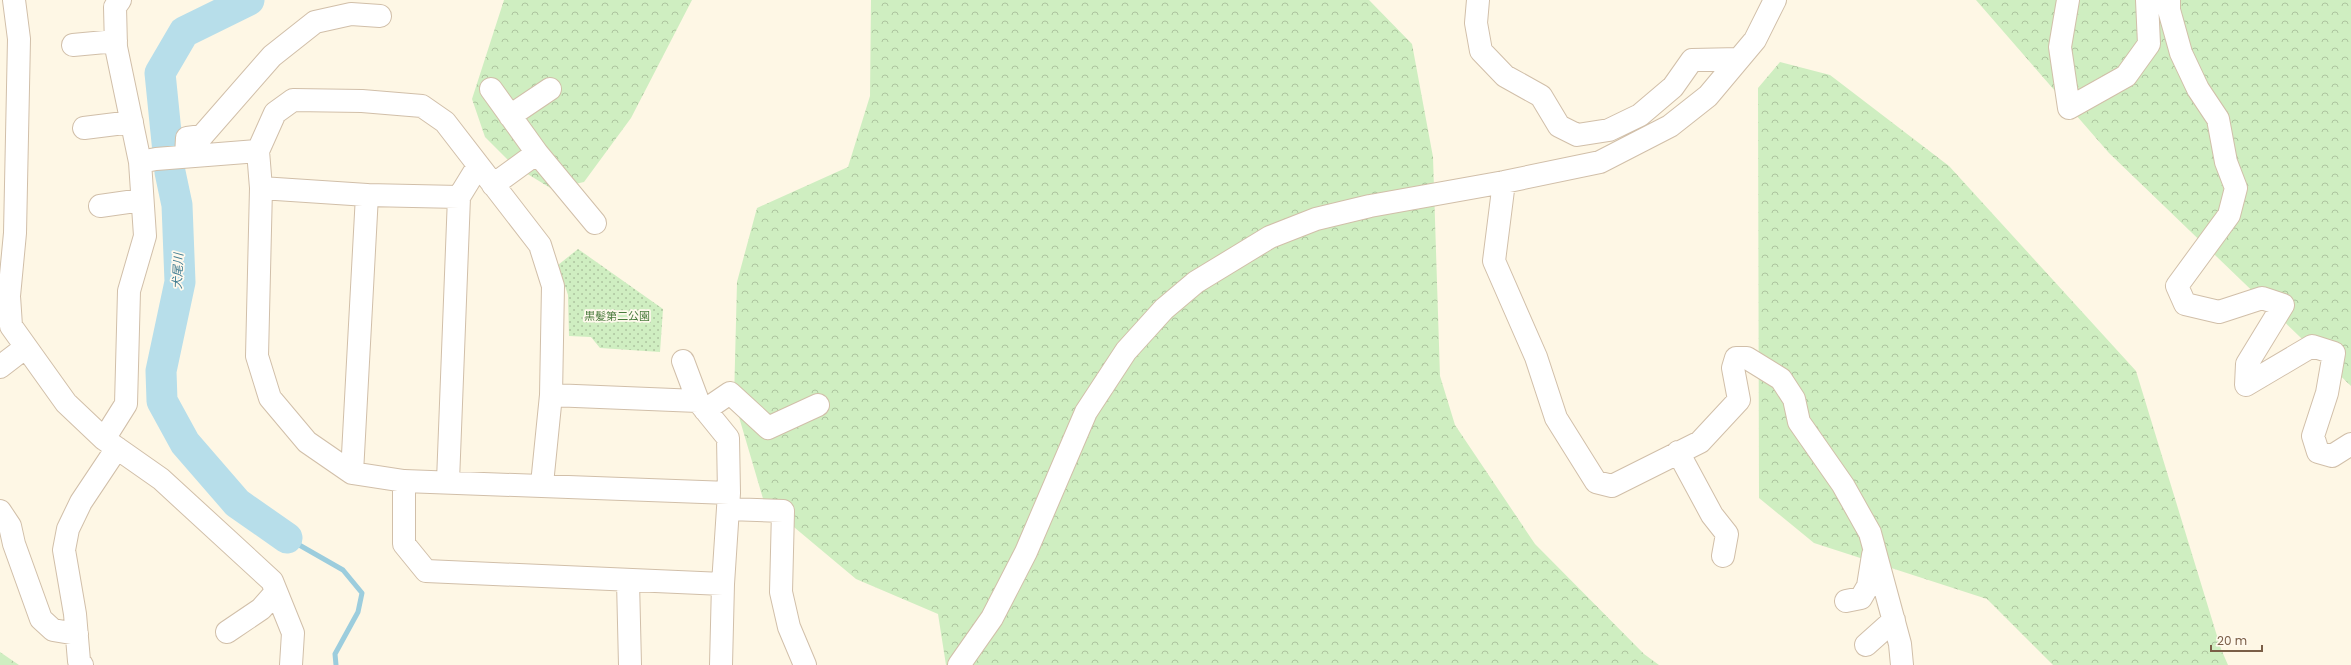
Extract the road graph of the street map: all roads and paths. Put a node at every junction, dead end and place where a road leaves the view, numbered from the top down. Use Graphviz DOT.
graph roads {
  1 [pos="14,0"];
  2 [pos="120,0"];
  3 [pos="1478,0"];
  4 [pos="1775,0"];
  5 [pos="2068,0"];
  6 [pos="2147,0"];
  7 [pos="2169,0"];
  8 [pos="380,16"];
  9 [pos="116,41"];
  10 [pos="73,45"];
  11 [pos="1739,59"];
  12 [pos="491,89"];
  13 [pos="550,89"];
  14 [pos="510,116"];
  15 [pos="132,122"];
  16 [pos="84,128"];
  17 [pos="258,151"];
  18 [pos="537,153"];
  19 [pos="184,157"];
  20 [pos="148,160"];
  21 [pos="478,166"];
  22 [pos="1504,182"];
  23 [pos="493,185"];
  24 [pos="261,188"];
  25 [pos="367,195"];
  26 [pos="459,197"];
  27 [pos="142,200"];
  28 [pos="100,206"];
  29 [pos="595,222"];
  30 [pos="26,347"];
  31 [pos="683,360"];
  32 [pos="0,367"];
  33 [pos="552,395"];
  34 [pos="702,405"];
  35 [pos="818,405"];
  36 [pos="111,443"];
  37 [pos="2351,444"];
  38 [pos="1678,452"];
  39 [pos="352,473"];
  40 [pos="404,481"];
  41 [pos="448,481"];
  42 [pos="542,484"];
  43 [pos="728,501"];
  44 [pos="0,511"];
  45 [pos="6,536"];
  46 [pos="1874,548"];
  47 [pos="1723,556"];
  48 [pos="628,581"];
  49 [pos="723,584"];
  50 [pos="276,592"];
  51 [pos="1846,601"];
  52 [pos="1894,620"];
  53 [pos="227,632"];
  54 [pos="77,634"];
  55 [pos="1866,645"];
  56 [pos="82,665"];
  57 [pos="291,665"];
  58 [pos="630,665"];
  59 [pos="721,665"];
  60 [pos="805,665"];
  61 [pos="959,665"];
  62 [pos="1902,665"];
  1 -- 30 [label="street"];
  2 -- 9 [label="street"];
  3 -- 11 [label="street"];
  4 -- 11 [label="street"];
  5 -- 6 [label="street"];
  7 -- 37 [label="street"];
  8 -- 19 [label="street"];
  9 -- 10 [label="street"];
  9 -- 15 [label="street"];
  11 -- 22 [label="street"];
  12 -- 14 [label="street"];
  13 -- 14 [label="street"];
  14 -- 18 [label="street"];
  15 -- 16 [label="street"];
  15 -- 20 [label="street"];
  17 -- 19 [label="street"];
  17 -- 21 [label="street"];
  17 -- 24 [label="street"];
  18 -- 23 [label="street"];
  18 -- 29 [label="street"];
  19 -- 20 [label="street"];
  20 -- 27 [label="street"];
  21 -- 23 [label="street"];
  21 -- 26 [label="street"];
  22 -- 38 [label="street"];
  22 -- 61 [label="street"];
  23 -- 33 [label="street"];
  24 -- 25 [label="street"];
  24 -- 39 [label="street"];
  25 -- 26 [label="street"];
  25 -- 39 [label="street"];
  26 -- 41 [label="street"];
  27 -- 28 [label="street"];
  27 -- 36 [label="street"];
  30 -- 32 [label="street"];
  30 -- 36 [label="street"];
  31 -- 34 [label="street"];
  33 -- 34 [label="street"];
  33 -- 42 [label="street"];
  34 -- 35 [label="street"];
  34 -- 43 [label="street"];
  36 -- 50 [label="street"];
  36 -- 54 [label="street"];
  38 -- 46 [label="street"];
  38 -- 47 [label="street"];
  39 -- 40 [label="street"];
  40 -- 41 [label="street"];
  40 -- 48 [label="street"];
  41 -- 42 [label="street"];
  42 -- 43 [label="street"];
  43 -- 49 [label="street"];
  43 -- 60 [label="street"];
  44 -- 45 [label="street"];
  45 -- 54 [label="street"];
  46 -- 51 [label="street"];
  46 -- 52 [label="street"];
  48 -- 49 [label="street"];
  48 -- 58 [label="street"];
  49 -- 59 [label="street"];
  50 -- 53 [label="street"];
  50 -- 57 [label="street"];
  52 -- 55 [label="street"];
  52 -- 62 [label="street"];
  54 -- 56 [label="street"];
}
